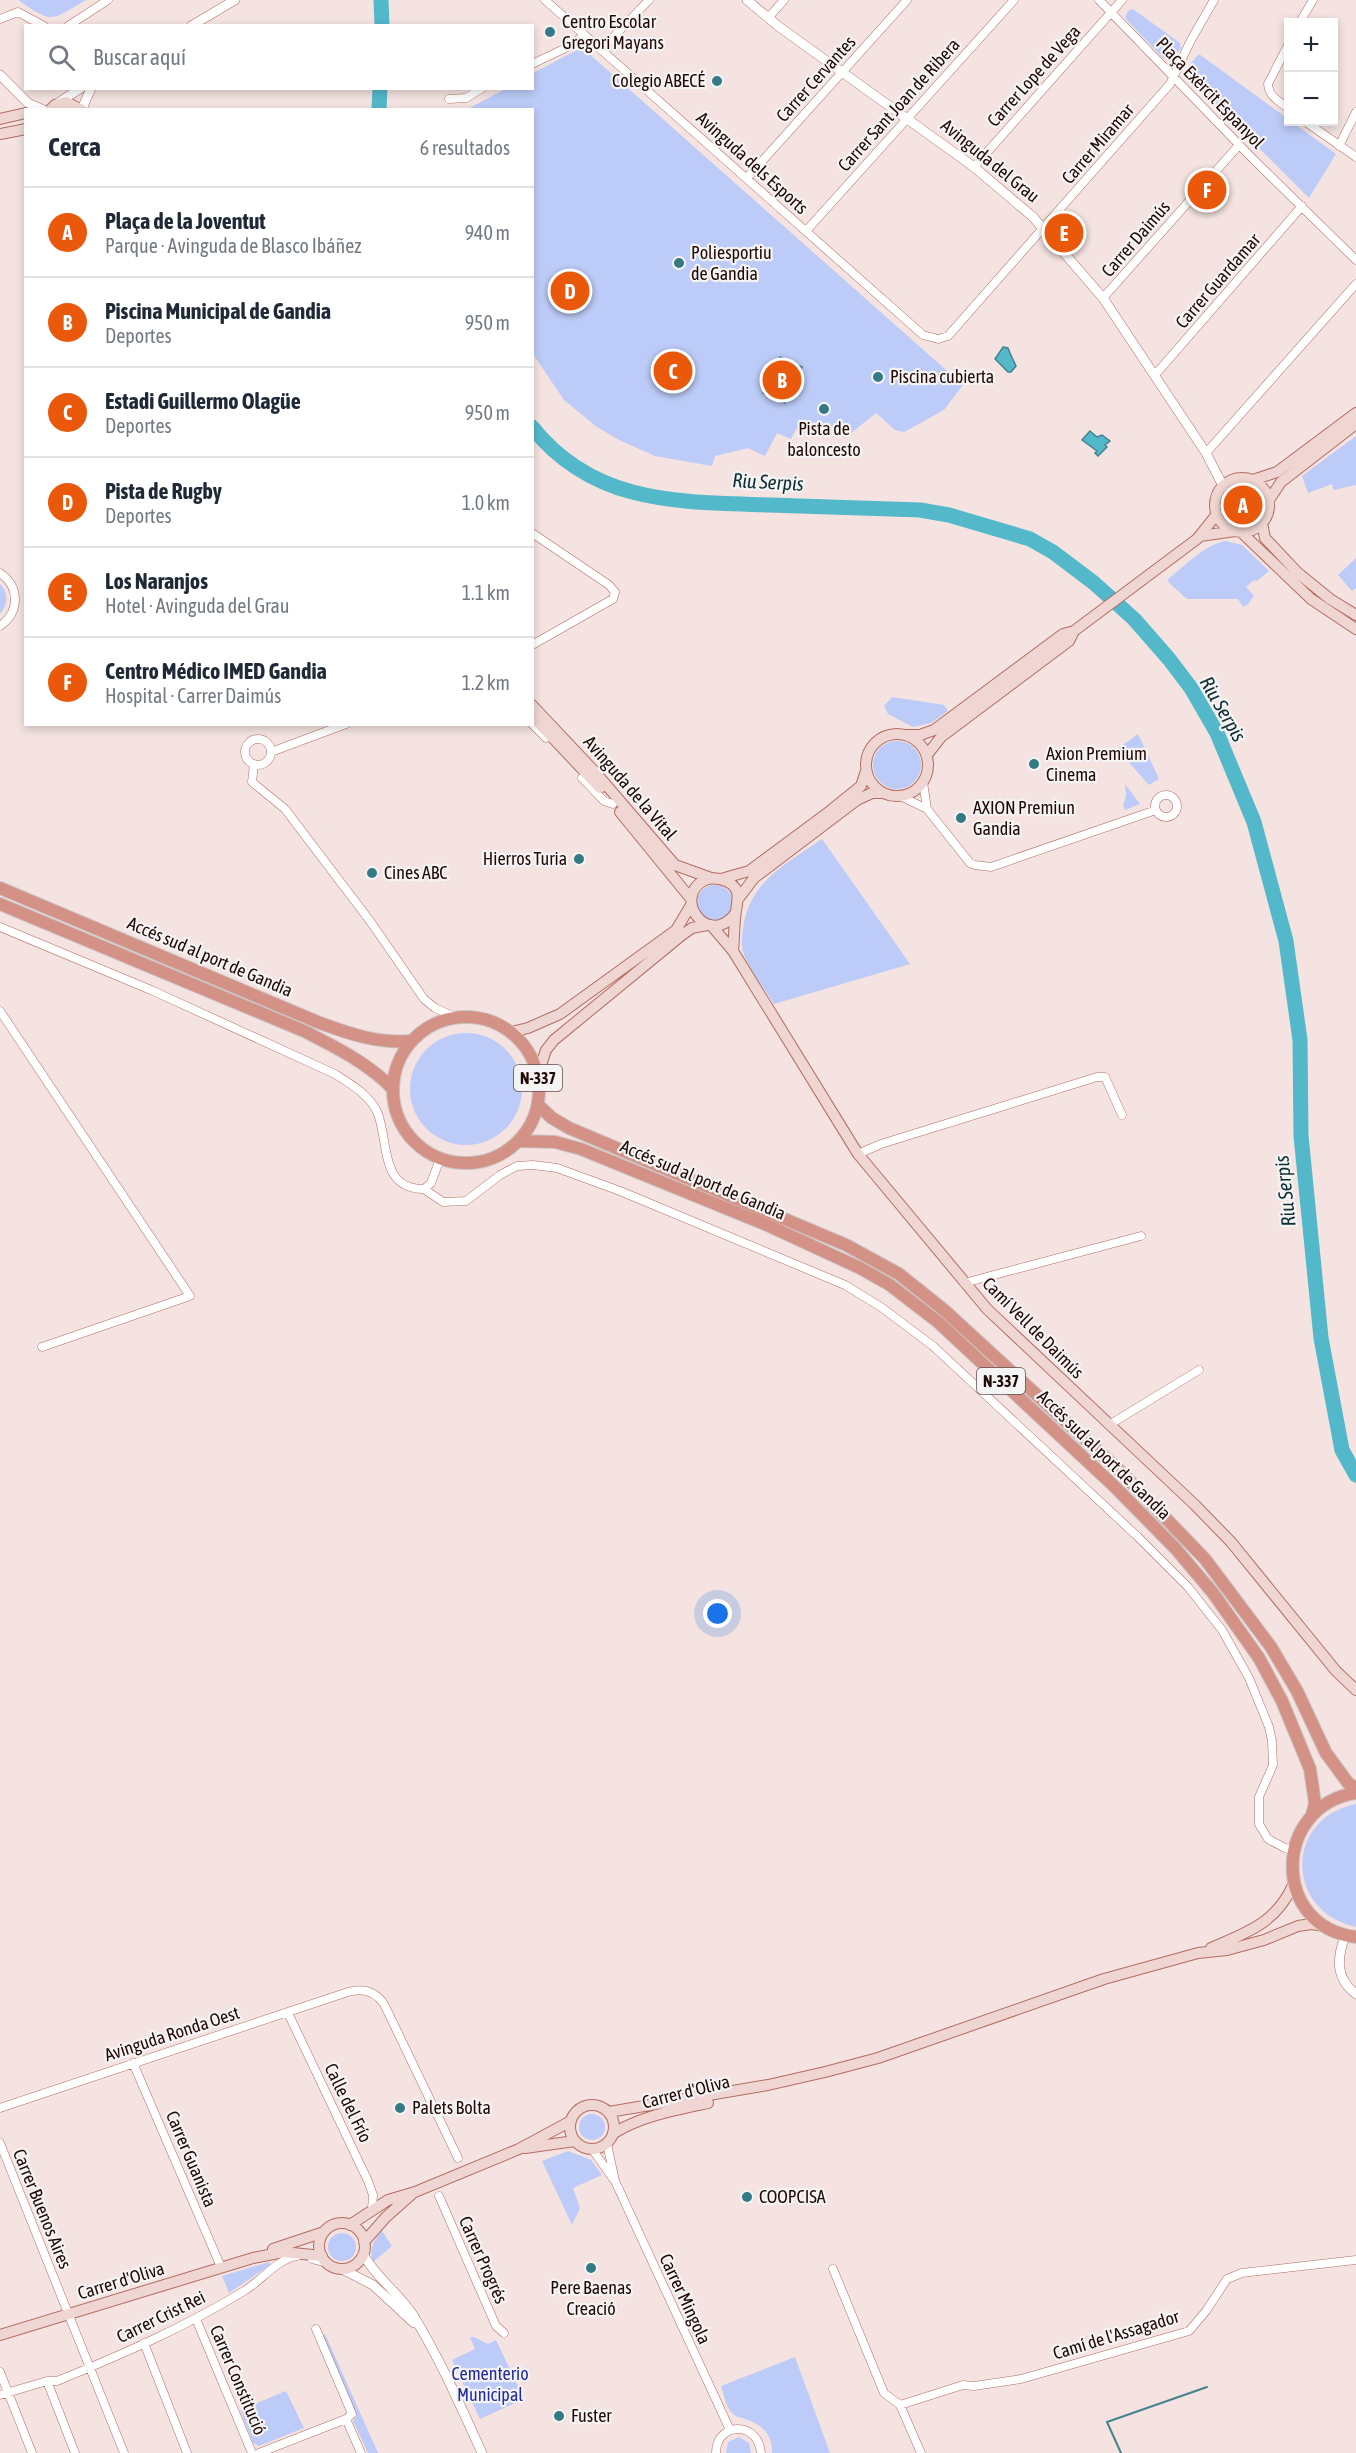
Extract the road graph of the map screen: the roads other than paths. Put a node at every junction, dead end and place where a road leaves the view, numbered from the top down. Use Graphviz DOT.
graph roads {
  1 [pos="108,0"];
  2 [pos="235,0"];
  3 [pos="545,0"];
  4 [pos="649,0"];
  5 [pos="747,0"];
  6 [pos="784,0"];
  7 [pos="907,0"];
  8 [pos="1014,0"];
  9 [pos="1099,0"];
  10 [pos="1214,0"];
  11 [pos="1312,0"];
  12 [pos="1120,3"];
  13 [pos="1111,13"];
  14 [pos="768,18"];
  15 [pos="1302,18"];
  16 [pos="0,19"];
  17 [pos="40,24"];
  18 [pos="71,24"];
  19 [pos="194,24"];
  20 [pos="584,35"];
  21 [pos="601,50"];
  22 [pos="1284,53"];
  23 [pos="534,63"];
  24 [pos="843,71"];
  25 [pos="0,75"];
  26 [pos="1174,77"];
  27 [pos="78,90"];
  28 [pos="90,90"];
  29 [pos="479,90"];
  30 [pos="449,99"];
  31 [pos="1284,105"];
  32 [pos="46,108"];
  33 [pos="51,108"];
  34 [pos="51,108"];
  35 [pos="80,108"];
  36 [pos="82,108"];
  37 [pos="1356,112"];
  38 [pos="24,113"];
  39 [pos="0,118"];
  40 [pos="908,118"];
  41 [pos="1312,126"];
  42 [pos="24,129"];
  43 [pos="0,134"];
  44 [pos="1239,145"];
  45 [pos="1339,146"];
  46 [pos="1356,157"];
  47 [pos="974,167"];
  48 [pos="747,178"];
  49 [pos="1302,206"];
  50 [pos="1044,228"];
  51 [pos="806,231"];
  52 [pos="1356,260"];
  53 [pos="1356,284"];
  54 [pos="1103,298"];
  55 [pos="943,339"];
  56 [pos="1155,375"];
  57 [pos="1356,413"];
  58 [pos="1356,424"];
  59 [pos="1206,453"];
  60 [pos="1253,480"];
  61 [pos="1223,486"];
  62 [pos="1269,500"];
  63 [pos="1217,514"];
  64 [pos="1262,523"];
  65 [pos="1238,532"];
  66 [pos="534,534"];
  67 [pos="1200,536"];
  68 [pos="0,573"];
  69 [pos="1356,615"];
  70 [pos="0,626"];
  71 [pos="1356,629"];
  72 [pos="1074,631"];
  73 [pos="534,644"];
  74 [pos="534,707"];
  75 [pos="534,718"];
  76 [pos="341,726"];
  77 [pos="534,726"];
  78 [pos="907,735"];
  79 [pos="272,752"];
  80 [pos="927,755"];
  81 [pos="566,758"];
  82 [pos="254,764"];
  83 [pos="866,771"];
  84 [pos="582,778"];
  85 [pos="923,782"];
  86 [pos="882,792"];
  87 [pos="900,796"];
  88 [pos="613,804"];
  89 [pos="927,809"];
  90 [pos="1156,810"];
  91 [pos="716,878"];
  92 [pos="0,888"];
  93 [pos="739,898"];
  94 [pos="691,902"];
  95 [pos="0,904"];
  96 [pos="735,914"];
  97 [pos="709,925"];
  98 [pos="0,927"];
  99 [pos="733,951"];
  100 [pos="0,1011"];
  101 [pos="455,1017"];
  102 [pos="511,1032"];
  103 [pos="412,1041"];
  104 [pos="538,1074"];
  105 [pos="393,1089"];
  106 [pos="538,1105"];
  107 [pos="1122,1115"];
  108 [pos="519,1141"];
  109 [pos="858,1154"];
  110 [pos="440,1159"];
  111 [pos="424,1189"];
  112 [pos="1141,1236"];
  113 [pos="964,1283"];
  114 [pos="42,1347"];
  115 [pos="1199,1370"];
  116 [pos="1109,1425"];
  117 [pos="1356,1690"];
  118 [pos="1356,1788"];
  119 [pos="1356,1793"];
  120 [pos="1312,1815"];
  121 [pos="1293,1850"];
  122 [pos="1293,1885"];
  123 [pos="1325,1926"];
  124 [pos="1351,1937"];
  125 [pos="1197,1953"];
  126 [pos="1356,1994"];
  127 [pos="288,2013"];
  128 [pos="133,2063"];
  129 [pos="768,2085"];
  130 [pos="0,2108"];
  131 [pos="609,2112"];
  132 [pos="571,2121"];
  133 [pos="614,2133"];
  134 [pos="575,2141"];
  135 [pos="0,2143"];
  136 [pos="607,2144"];
  137 [pos="519,2149"];
  138 [pos="592,2149"];
  139 [pos="458,2158"];
  140 [pos="615,2181"];
  141 [pos="415,2192"];
  142 [pos="439,2196"];
  143 [pos="372,2208"];
  144 [pos="350,2225"];
  145 [pos="324,2232"];
  146 [pos="364,2242"];
  147 [pos="363,2254"];
  148 [pos="253,2258"];
  149 [pos="324,2259"];
  150 [pos="1356,2260"];
  151 [pos="219,2262"];
  152 [pos="342,2269"];
  153 [pos="833,2269"];
  154 [pos="70,2314"];
  155 [pos="196,2319"];
  156 [pos="316,2329"];
  157 [pos="420,2329"];
  158 [pos="504,2333"];
  159 [pos="0,2335"];
  160 [pos="144,2343"];
  161 [pos="90,2367"];
  162 [pos="0,2372"];
  163 [pos="47,2381"];
  164 [pos="4,2394"];
  165 [pos="900,2405"];
  166 [pos="346,2419"];
  167 [pos="730,2430"];
  168 [pos="32,2453"];
  169 [pos="75,2453"];
  170 [pos="124,2453"];
  171 [pos="187,2453"];
  172 [pos="252,2453"];
  173 [pos="259,2453"];
  174 [pos="361,2453"];
  175 [pos="482,2453"];
  176 [pos="716,2453"];
  177 [pos="760,2453"];
  178 [pos="921,2453"];
  1 -- 18 [label="street"];
  2 -- 19 [label="street"];
  3 -- 20 [label="street, Avinguda dels Esports"];
  4 -- 21 [label="street"];
  5 -- 14 [label="street, Avinguda del Grau"];
  6 -- 14 [label="street"];
  7 -- 24 [label="street, Carrer Cervantes"];
  8 -- 40 [label="street, Carrer Sant Joan de Ribera"];
  9 -- 13 [label="street, Plaça Exèrcit Espanyol"];
  10 -- 26 [label="street, Carrer Miramar"];
  11 -- 15 [label="street"];
  12 -- 13 [label="street, Carrer Lope de Vega"];
  13 -- 26 [label="street, Plaça Exèrcit Espanyol"];
  13 -- 47 [label="street, Carrer Lope de Vega"];
  14 -- 24 [label="street, Avinguda del Grau"];
  16 -- 17 [label="street"];
  20 -- 21 [label="street, Avinguda dels Esports"];
  20 -- 23 [label="street"];
  21 -- 48 [label="street, Avinguda dels Esports"];
  22 -- 31 [label="street"];
  24 -- 40 [label="street, Avinguda del Grau"];
  24 -- 48 [label="street, Carrer Cervantes"];
  25 -- 32 [label="street"];
  26 -- 44 [label="street, Plaça Exèrcit Espanyol"];
  26 -- 50 [label="street, Carrer Miramar"];
  27 -- 33 [label="street"];
  28 -- 36 [label="street"];
  29 -- 30 [label="street"];
  34 -- 35 [label="main road"];
  37 -- 45 [label="street"];
  38 -- 39 [label="main road"];
  40 -- 47 [label="street, Avinguda del Grau"];
  40 -- 51 [label="street, Carrer Sant Joan de Ribera"];
  41 -- 45 [label="street"];
  42 -- 43 [label="main road"];
  44 -- 49 [label="street, Plaça Exèrcit Espanyol"];
  44 -- 54 [label="street, Carrer Daimús"];
  45 -- 46 [label="street"];
  47 -- 50 [label="street, Avinguda del Grau"];
  48 -- 51 [label="street, Avinguda dels Esports"];
  49 -- 52 [label="street, Plaça Exèrcit Espanyol"];
  49 -- 56 [label="street, Carrer Guardamar"];
  50 -- 54 [label="street, Avinguda del Grau"];
  50 -- 55 [label="street, Carrer Miramar"];
  51 -- 55 [label="street, Avinguda dels Esports"];
  53 -- 59 [label="street"];
  54 -- 56 [label="street, Avinguda del Grau"];
  56 -- 59 [label="street, Avinguda del Grau"];
  57 -- 60 [label="main road"];
  58 -- 62 [label="main road"];
  59 -- 61 [label="street, Avinguda del Grau"];
  60 -- 61 [label="main road"];
  60 -- 62 [label="main road"];
  61 -- 63 [label="main road"];
  62 -- 64 [label="main road"];
  63 -- 65 [label="main road"];
  63 -- 67 [label="main road"];
  64 -- 65 [label="main road"];
  64 -- 69 [label="main road"];
  65 -- 67 [label="main road"];
  65 -- 71 [label="main road"];
  66 -- 73 [label="street"];
  67 -- 72 [label="main road"];
  68 -- 70 [label="street"];
  72 -- 78 [label="main road"];
  72 -- 80 [label="main road"];
  74 -- 91 [label="main road, Avinguda de la Vital"];
  75 -- 88 [label="main road, Avinguda de la Vital"];
  76 -- 79 [label="street"];
  77 -- 81 [label="street, Avinguda de la Vital"];
  78 -- 80 [label="main road"];
  78 -- 83 [label="main road"];
  79 -- 82 [label="street"];
  79 -- 82 [label="street"];
  80 -- 85 [label="main road"];
  82 -- 101 [label="street"];
  83 -- 86 [label="main road"];
  83 -- 91 [label="main road"];
  84 -- 88 [label="street, Avinguda de la Vital"];
  85 -- 87 [label="main road"];
  85 -- 89 [label="street"];
  86 -- 87 [label="main road"];
  86 -- 93 [label="main road"];
  87 -- 89 [label="street"];
  88 -- 94 [label="main road, Avinguda de la Vital"];
  89 -- 90 [label="street"];
  91 -- 93 [label="main road"];
  91 -- 94 [label="main road"];
  92 -- 103 [label="highway, Accés sud al port de Gandia"];
  93 -- 96 [label="main road"];
  94 -- 97 [label="main road"];
  94 -- 102 [label="main road"];
  95 -- 105 [label="highway, Accés sud al port de Gandia"];
  96 -- 97 [label="main road"];
  96 -- 99 [label="main road"];
  97 -- 99 [label="main road, Camí Vell de Daimús"];
  97 -- 104 [label="main road"];
  98 -- 111 [label="street"];
  99 -- 109 [label="main road, Camí Vell de Daimús"];
  100 -- 114 [label="street"];
  101 -- 102 [label="highway, N-337"];
  101 -- 103 [label="highway, N-337"];
  102 -- 104 [label="highway, N-337"];
  103 -- 105 [label="highway, N-337"];
  104 -- 106 [label="highway, N-337"];
  105 -- 110 [label="highway, N-337"];
  106 -- 108 [label="highway, N-337"];
  106 -- 118 [label="highway, Accés sud al port de Gandia / N-337"];
  107 -- 109 [label="street"];
  108 -- 110 [label="highway, N-337"];
  108 -- 120 [label="highway, Accés sud al port de Gandia / N-337"];
  109 -- 113 [label="main road, Camí Vell de Daimús"];
  110 -- 111 [label="street"];
  111 -- 121 [label="street"];
  112 -- 113 [label="street"];
  113 -- 116 [label="main road, Camí Vell de Daimús"];
  115 -- 116 [label="street"];
  116 -- 117 [label="main road, Camí Vell de Daimús"];
  119 -- 120 [label="highway"];
  120 -- 121 [label="highway"];
  121 -- 122 [label="highway"];
  122 -- 123 [label="highway"];
  122 -- 125 [label="main road"];
  123 -- 124 [label="highway"];
  123 -- 125 [label="main road"];
  124 -- 126 [label="street"];
  125 -- 129 [label="main road, Carrer d'Oliva"];
  127 -- 128 [label="street, Avinguda Ronda Oest"];
  127 -- 139 [label="street, Avinguda Ronda Oest"];
  127 -- 143 [label="street, Calle del Frío"];
  128 -- 130 [label="street, Avinguda Ronda Oest"];
  128 -- 151 [label="street, Carrer Guanista"];
  129 -- 131 [label="main road, Carrer d'Oliva"];
  129 -- 133 [label="main road, Carrer d'Oliva"];
  131 -- 132 [label="main road"];
  131 -- 133 [label="main road"];
  132 -- 134 [label="main road"];
  132 -- 137 [label="main road"];
  133 -- 136 [label="main road"];
  134 -- 137 [label="main road"];
  134 -- 138 [label="main road"];
  135 -- 154 [label="street, Carrer Buenos Aires"];
  136 -- 138 [label="main road"];
  136 -- 140 [label="street, Carrer Mingola"];
  137 -- 141 [label="main road"];
  138 -- 140 [label="street, Carrer Mingola"];
  140 -- 167 [label="street, Carrer Mingola"];
  141 -- 143 [label="main road"];
  141 -- 146 [label="main road"];
  142 -- 158 [label="street, Carrer Progrés"];
  143 -- 144 [label="main road"];
  144 -- 145 [label="main road"];
  144 -- 146 [label="main road"];
  145 -- 148 [label="main road, Carrer d'Oliva"];
  145 -- 149 [label="main road"];
  146 -- 147 [label="main road"];
  147 -- 152 [label="main road"];
  147 -- 157 [label="street"];
  148 -- 149 [label="main road, Carrer d'Oliva"];
  148 -- 151 [label="main road, Carrer d'Oliva"];
  149 -- 152 [label="main road"];
  149 -- 155 [label="street, Carrer Crist Rei"];
  150 -- 165 [label="street, Camí de l'Assagador"];
  151 -- 154 [label="main road, Carrer d'Oliva"];
  152 -- 157 [label="street"];
  153 -- 165 [label="street"];
  154 -- 159 [label="main road, Carrer d'Oliva"];
  154 -- 161 [label="street, Carrer Buenos Aires"];
  155 -- 160 [label="street, Carrer Crist Rei"];
  155 -- 172 [label="street, Carrer Constitució"];
  156 -- 166 [label="street"];
  157 -- 175 [label="street"];
  160 -- 161 [label="street, Carrer Crist Rei"];
  160 -- 171 [label="street"];
  161 -- 163 [label="street, Carrer Crist Rei"];
  161 -- 170 [label="street, Carrer Buenos Aires"];
  162 -- 164 [label="street"];
  163 -- 164 [label="street, Carrer Crist Rei"];
  163 -- 169 [label="street"];
  164 -- 168 [label="street"];
  165 -- 178 [label="street"];
  166 -- 173 [label="street"];
  166 -- 174 [label="street"];
  167 -- 176 [label="street"];
  167 -- 177 [label="street"];
}
